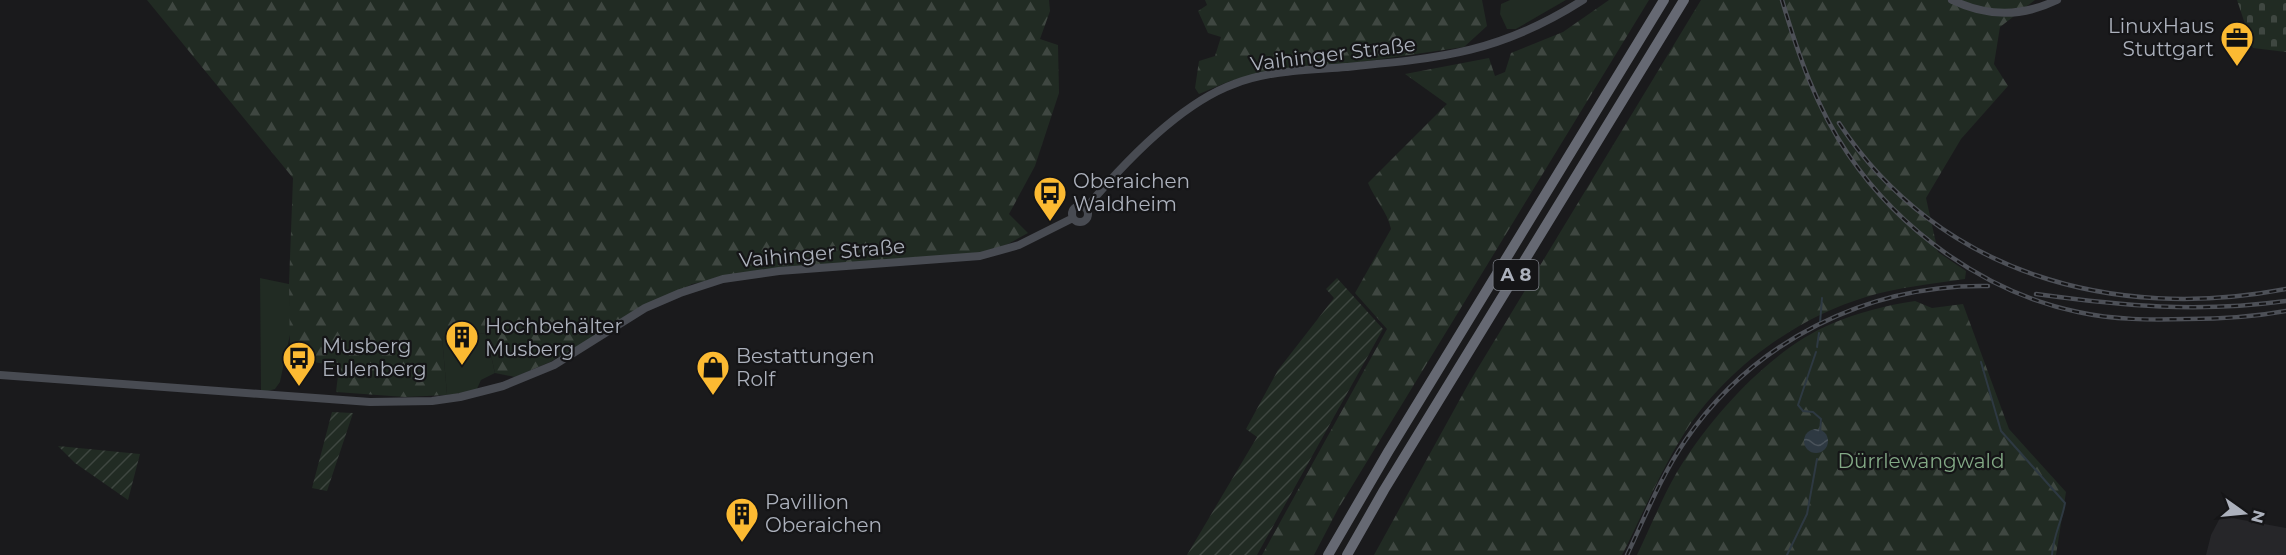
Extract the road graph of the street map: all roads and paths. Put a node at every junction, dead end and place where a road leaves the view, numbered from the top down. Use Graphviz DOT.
graph roads {
  1 [pos="1582,0"];
  2 [pos="1664,0"];
  3 [pos="1684,0"];
  4 [pos="1952,0"];
  5 [pos="2057,0"];
  6 [pos="0,375"];
  7 [pos="1328,555"];
  8 [pos="1347,555"];
  1 -- 6 [label="main road, Vaihinger Straße"];
  2 -- 7 [label="highway, A 8"];
  3 -- 8 [label="highway, A 8"];
  4 -- 5 [label="main road"];
}
